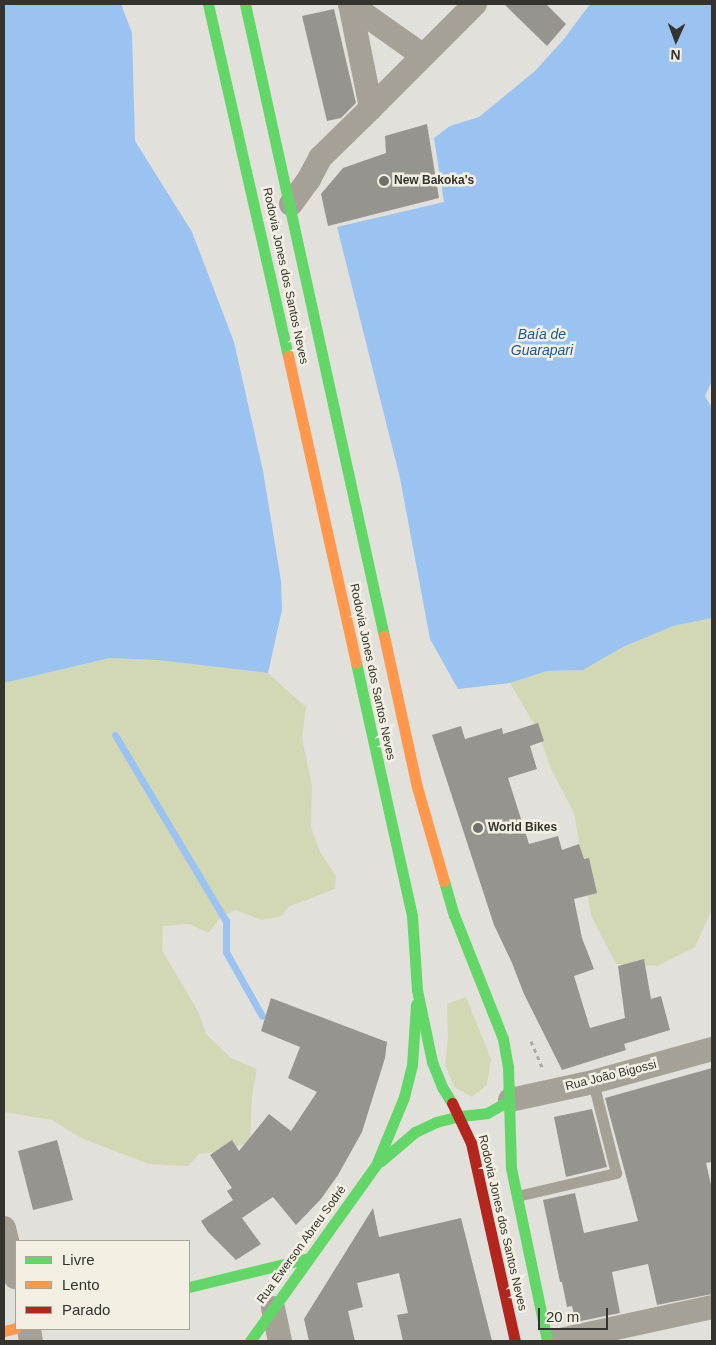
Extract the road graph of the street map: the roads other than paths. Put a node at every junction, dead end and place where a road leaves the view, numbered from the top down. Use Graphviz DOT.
graph roads {
  1 [pos="208,4"];
  2 [pos="246,4"];
  3 [pos="350,4"];
  4 [pos="475,4"];
  5 [pos="422,56"];
  6 [pos="371,108"];
  7 [pos="291,204"];
  8 [pos="417,990"];
  9 [pos="712,1049"];
  10 [pos="593,1082"];
  11 [pos="510,1100"];
  12 [pos="460,1116"];
  13 [pos="376,1165"];
  14 [pos="515,1196"];
  15 [pos="4,1228"];
  16 [pos="309,1258"];
  17 [pos="15,1274"];
  18 [pos="190,1287"];
  19 [pos="712,1307"];
  20 [pos="273,1308"];
  21 [pos="250,1341"];
  22 [pos="280,1341"];
  23 [pos="514,1341"];
  24 [pos="547,1341"];
  25 [pos="556,1341"];
  1 -- 8 [label="main road, Rodovia Jones dos Santos Neves"];
  2 -- 7 [label="main road, Rodovia Jones dos Santos Neves"];
  3 -- 5 [label="street"];
  3 -- 6 [label="street"];
  4 -- 5 [label="street"];
  5 -- 6 [label="street"];
  6 -- 7 [label="street"];
  7 -- 11 [label="main road, Rodovia Jones dos Santos Neves"];
  8 -- 12 [label="main road, Rodovia Jones dos Santos Neves"];
  8 -- 13 [label="main road, Rua Ewerson Abreu Sodré"];
  9 -- 10 [label="street, Rua João Bigossi"];
  10 -- 11 [label="street, Rua João Bigossi"];
  10 -- 14 [label="lane"];
  11 -- 12 [label="main road, Rua Ewerson Abreu Sodré"];
  11 -- 14 [label="main road, Rodovia Jones dos Santos Neves"];
  12 -- 13 [label="main road, Rua Ewerson Abreu Sodré"];
  12 -- 23 [label="main road, Rodovia Jones dos Santos Neves"];
  13 -- 16 [label="main road, Rua Ewerson Abreu Sodré"];
  14 -- 24 [label="main road, Rodovia Jones dos Santos Neves"];
  15 -- 17 [label="street"];
  16 -- 18 [label="main road"];
  16 -- 20 [label="main road, Rua Ewerson Abreu Sodré"];
  19 -- 25 [label="street"];
  20 -- 21 [label="main road, Rua Ewerson Abreu Sodré"];
  20 -- 22 [label="street"];
}
